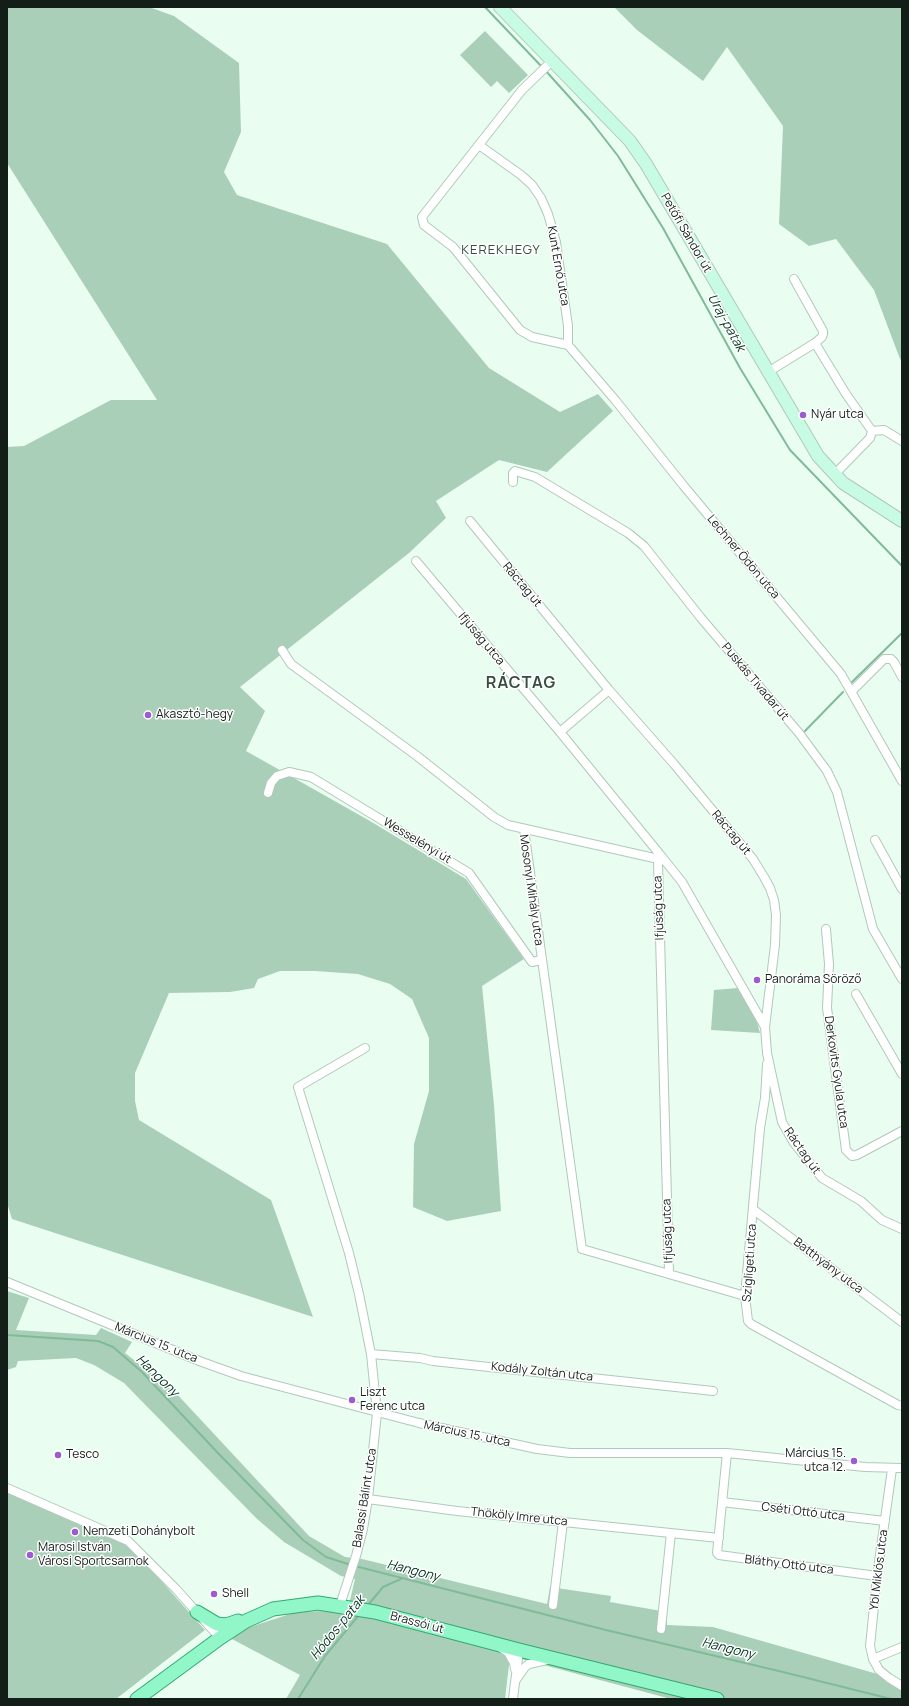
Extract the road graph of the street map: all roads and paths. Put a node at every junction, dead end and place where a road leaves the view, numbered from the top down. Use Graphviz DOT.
graph roads {
  1 [pos="500,7"];
  2 [pos="551,63"];
  3 [pos="479,145"];
  4 [pos="794,279"];
  5 [pos="815,343"];
  6 [pos="568,345"];
  7 [pos="768,372"];
  8 [pos="872,431"];
  9 [pos="902,441"];
  10 [pos="834,475"];
  11 [pos="513,482"];
  12 [pos="470,521"];
  13 [pos="902,521"];
  14 [pos="416,561"];
  15 [pos="282,650"];
  16 [pos="902,678"];
  17 [pos="609,690"];
  18 [pos="852,691"];
  19 [pos="560,732"];
  20 [pos="902,781"];
  21 [pos="268,793"];
  22 [pos="524,829"];
  23 [pos="875,840"];
  24 [pos="662,857"];
  25 [pos="902,888"];
  26 [pos="826,929"];
  27 [pos="541,960"];
  28 [pos="902,979"];
  29 [pos="856,994"];
  30 [pos="765,1027"];
  31 [pos="365,1048"];
  32 [pos="767,1053"];
  33 [pos="902,1074"];
  34 [pos="902,1131"];
  35 [pos="754,1210"];
  36 [pos="902,1228"];
  37 [pos="669,1273"];
  38 [pos="7,1282"];
  39 [pos="745,1296"];
  40 [pos="902,1322"];
  41 [pos="371,1354"];
  42 [pos="713,1391"];
  43 [pos="902,1406"];
  44 [pos="377,1413"];
  45 [pos="727,1453"];
  46 [pos="892,1468"];
  47 [pos="902,1468"];
  48 [pos="7,1488"];
  49 [pos="368,1499"];
  50 [pos="722,1502"];
  51 [pos="885,1521"];
  52 [pos="563,1522"];
  53 [pos="671,1533"];
  54 [pos="719,1538"];
  55 [pos="877,1576"];
  56 [pos="340,1605"];
  57 [pos="553,1606"];
  58 [pos="197,1612"];
  59 [pos="260,1614"];
  60 [pos="661,1629"];
  61 [pos="220,1638"];
  62 [pos="494,1643"];
  63 [pos="902,1647"];
  64 [pos="519,1650"];
  65 [pos="873,1659"];
  66 [pos="583,1666"];
  67 [pos="516,1680"];
  68 [pos="902,1686"];
  69 [pos="137,1699"];
  70 [pos="514,1699"];
  71 [pos="717,1699"];
  1 -- 2 [label="street, Petőfi Sándor út"];
  2 -- 3 [label="street"];
  2 -- 7 [label="street, Petőfi Sándor út"];
  3 -- 6 [label="street, Kunt Ernő utca"];
  3 -- 6 [label="street"];
  4 -- 5 [label="street"];
  5 -- 7 [label="street"];
  5 -- 8 [label="street"];
  6 -- 18 [label="street, Lechner Ödön utca"];
  7 -- 10 [label="street, Petőfi Sándor út"];
  8 -- 9 [label="street"];
  8 -- 10 [label="street"];
  10 -- 13 [label="street, Petőfi Sándor út"];
  11 -- 28 [label="street, Puskás Tivadar út"];
  12 -- 17 [label="street, Ráctag út"];
  14 -- 19 [label="street, Ifjúság utca"];
  15 -- 22 [label="street, Mosonyi Mihály utca"];
  16 -- 18 [label="street"];
  17 -- 19 [label="street"];
  17 -- 30 [label="street, Ráctag út"];
  18 -- 20 [label="street, Lechner Ödön utca"];
  19 -- 24 [label="street, Ifjúság utca"];
  21 -- 27 [label="street, Wesselényi út"];
  22 -- 24 [label="street"];
  22 -- 27 [label="street, Mosonyi Mihály utca"];
  23 -- 25 [label="street"];
  24 -- 30 [label="street"];
  24 -- 37 [label="street, Ifjúság utca"];
  26 -- 34 [label="street, Derkovits Gyula utca"];
  27 -- 37 [label="street, Mosonyi Mihály utca"];
  29 -- 33 [label="street"];
  30 -- 32 [label="street"];
  31 -- 41 [label="street"];
  32 -- 35 [label="street, Szigligeti utca"];
  32 -- 36 [label="street, Ráctag út"];
  35 -- 39 [label="street, Szigligeti utca"];
  35 -- 40 [label="street, Batthyány utca"];
  37 -- 39 [label="street"];
  38 -- 44 [label="street, Március 15. utca"];
  39 -- 43 [label="street, Szigligeti utca"];
  41 -- 42 [label="street, Kodály Zoltán utca"];
  41 -- 44 [label="street"];
  44 -- 45 [label="street, Március 15. utca"];
  44 -- 49 [label="street, Balassi Bálint utca"];
  45 -- 46 [label="street, Március 15. utca"];
  45 -- 50 [label="street"];
  46 -- 47 [label="street, Március 15. utca"];
  46 -- 51 [label="street, Ybl Miklós utca"];
  48 -- 58 [label="street"];
  49 -- 52 [label="street, Thököly Imre utca"];
  49 -- 56 [label="street, Balassi Bálint utca"];
  50 -- 51 [label="street, Cséti Ottó utca"];
  50 -- 54 [label="street"];
  51 -- 55 [label="street, Ybl Miklós utca"];
  52 -- 53 [label="street, Thököly Imre utca"];
  52 -- 57 [label="street"];
  53 -- 54 [label="street, Thököly Imre utca"];
  53 -- 60 [label="street"];
  54 -- 55 [label="street, Bláthy Ottó utca"];
  55 -- 65 [label="street, Ybl Miklós utca"];
  56 -- 59 [label="main road, Brassói út"];
  56 -- 62 [label="main road, Brassói út"];
  58 -- 59 [label="main road"];
  58 -- 61 [label="street"];
  59 -- 61 [label="main road, Brassói út"];
  61 -- 69 [label="main road, Brassói út"];
  62 -- 64 [label="main road, Brassói út"];
  62 -- 67 [label="street"];
  63 -- 65 [label="street"];
  64 -- 66 [label="main road, Brassói út"];
  64 -- 67 [label="street"];
  65 -- 68 [label="street, Ybl Miklós utca"];
  66 -- 67 [label="street"];
  66 -- 71 [label="main road, Brassói út"];
  67 -- 70 [label="street"];
}
